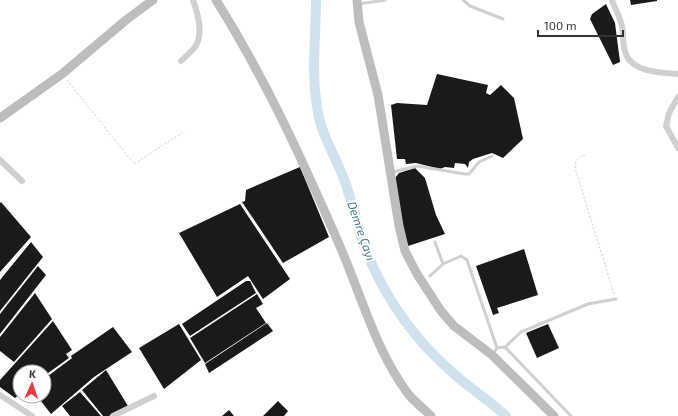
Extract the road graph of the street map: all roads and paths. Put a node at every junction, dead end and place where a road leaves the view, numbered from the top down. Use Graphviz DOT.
graph roads {
  1 [pos="153,0"];
  2 [pos="193,0"];
  3 [pos="216,0"];
  4 [pos="385,0"];
  5 [pos="463,0"];
  6 [pos="612,0"];
  7 [pos="357,2"];
  8 [pos="503,19"];
  9 [pos="181,61"];
  10 [pos="62,74"];
  11 [pos="678,74"];
  12 [pos="678,97"];
  13 [pos="0,118"];
  14 [pos="186,131"];
  15 [pos="678,148"];
  16 [pos="585,155"];
  17 [pos="492,156"];
  18 [pos="0,160"];
  19 [pos="391,172"];
  20 [pos="22,181"];
  21 [pos="435,242"];
  22 [pos="443,264"];
  23 [pos="430,276"];
  24 [pos="616,299"];
  25 [pos="505,347"];
  26 [pos="494,351"];
  27 [pos="0,395"];
  28 [pos="154,396"];
  29 [pos="32,416"];
  30 [pos="113,416"];
  31 [pos="431,416"];
  32 [pos="554,416"];
  33 [pos="571,416"];
  1 -- 10 [label="street"];
  2 -- 9 [label="street"];
  3 -- 31 [label="street"];
  4 -- 7 [label="lane"];
  5 -- 8 [label="lane"];
  6 -- 11 [label="street"];
  7 -- 19 [label="street"];
  10 -- 13 [label="street"];
  10 -- 14 [label="path"];
  12 -- 15 [label="street"];
  16 -- 24 [label="path"];
  17 -- 19 [label="lane"];
  18 -- 20 [label="street"];
  19 -- 26 [label="street"];
  21 -- 22 [label="lane"];
  22 -- 23 [label="lane"];
  22 -- 26 [label="lane"];
  24 -- 25 [label="lane"];
  25 -- 26 [label="lane"];
  25 -- 33 [label="lane"];
  26 -- 32 [label="street"];
  27 -- 29 [label="street"];
  28 -- 30 [label="street"];
}
